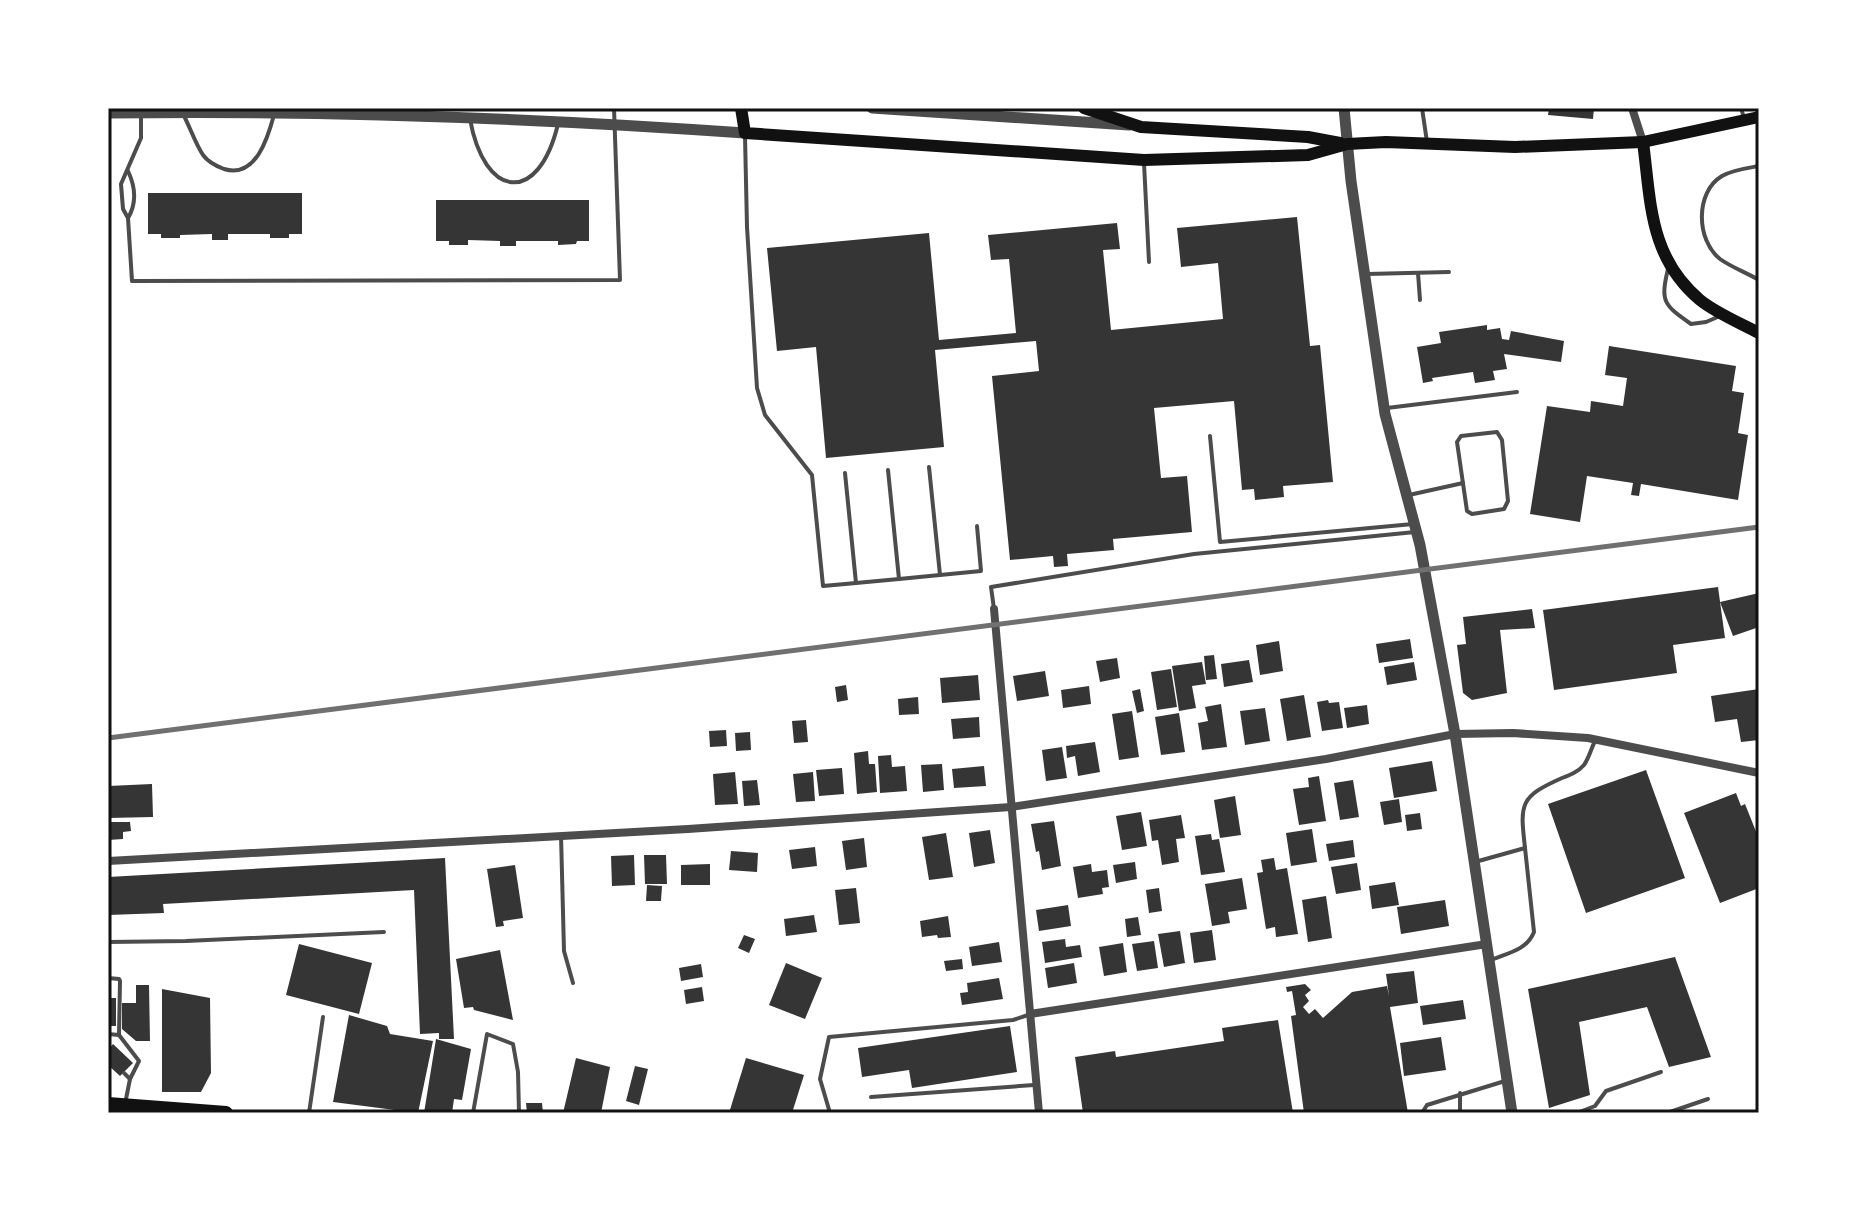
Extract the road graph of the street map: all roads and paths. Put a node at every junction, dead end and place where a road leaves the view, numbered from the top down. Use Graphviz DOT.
graph roads {
  1 [pos="614,108"];
  2 [pos="741,108"];
  3 [pos="872,108"];
  4 [pos="1084,108"];
  5 [pos="1344,108"];
  6 [pos="1422,108"];
  7 [pos="1632,108"];
  8 [pos="141,112"];
  9 [pos="182,112"];
  10 [pos="275,112"];
  11 [pos="108,113"];
  12 [pos="1743,114"];
  13 [pos="469,117"];
  14 [pos="1759,117"];
  15 [pos="559,122"];
  16 [pos="614,125"];
  17 [pos="1141,127"];
  18 [pos="745,133"];
  19 [pos="1643,142"];
  20 [pos="1347,144"];
  21 [pos="1427,144"];
  22 [pos="1144,160"];
  23 [pos="1759,166"];
  24 [pos="128,171"];
  25 [pos="128,218"];
  26 [pos="1149,262"];
  27 [pos="1669,267"];
  28 [pos="1449,272"];
  29 [pos="1418,273"];
  30 [pos="1365,274"];
  31 [pos="1759,280"];
  32 [pos="1420,300"];
  33 [pos="1724,314"];
  34 [pos="1759,333"];
  35 [pos="1517,392"];
  36 [pos="1384,408"];
  37 [pos="1210,436"];
  38 [pos="929,467"];
  39 [pos="888,470"];
  40 [pos="845,473"];
  41 [pos="1463,483"];
  42 [pos="1409,495"];
  43 [pos="977,526"];
  44 [pos="1417,528"];
  45 [pos="940,575"];
  46 [pos="899,579"];
  47 [pos="856,583"];
  48 [pos="994,609"];
  49 [pos="1455,734"];
  50 [pos="1596,739"];
  51 [pos="1759,773"];
  52 [pos="1011,807"];
  53 [pos="561,835"];
  54 [pos="1525,848"];
  55 [pos="108,861"];
  56 [pos="1474,862"];
  57 [pos="384,932"];
  58 [pos="108,942"];
  59 [pos="1487,944"];
  60 [pos="1489,960"];
  61 [pos="108,978"];
  62 [pos="573,983"];
  63 [pos="1030,1014"];
  64 [pos="323,1017"];
  65 [pos="108,1034"];
  66 [pos="119,1035"];
  67 [pos="1661,1072"];
  68 [pos="124,1073"];
  69 [pos="130,1079"];
  70 [pos="1508,1080"];
  71 [pos="1037,1085"];
  72 [pos="1460,1093"];
  73 [pos="871,1097"];
  74 [pos="1708,1099"];
  75 [pos="108,1104"];
  76 [pos="125,1105"];
  77 [pos="226,1113"];
  78 [pos="309,1113"];
  79 [pos="473,1113"];
  80 [pos="519,1113"];
  81 [pos="830,1113"];
  82 [pos="1039,1113"];
  83 [pos="1422,1113"];
  84 [pos="1460,1113"];
  85 [pos="1512,1113"];
  86 [pos="1577,1113"];
  87 [pos="1667,1113"];
  1 -- 16 [label="lane"];
  2 -- 18 [label="main road"];
  3 -- 17 [label="street"];
  4 -- 17 [label="main road"];
  5 -- 20 [label="street"];
  6 -- 21 [label="lane"];
  7 -- 19 [label="street"];
  8 -- 9 [label="street"];
  8 -- 11 [label="street"];
  8 -- 24 [label="lane"];
  9 -- 10 [label="street"];
  9 -- 10 [label="lane"];
  10 -- 13 [label="street"];
  12 -- 14 [label="main road"];
  12 -- 19 [label="main road"];
  13 -- 15 [label="street"];
  13 -- 15 [label="lane"];
  15 -- 16 [label="street"];
  16 -- 18 [label="street"];
  16 -- 25 [label="lane"];
  17 -- 20 [label="main road"];
  18 -- 22 [label="main road"];
  18 -- 47 [label="lane"];
  19 -- 21 [label="main road"];
  19 -- 27 [label="main road"];
  20 -- 21 [label="main road"];
  20 -- 22 [label="main road"];
  20 -- 30 [label="street"];
  22 -- 26 [label="lane"];
  23 -- 31 [label="lane"];
  24 -- 25 [label="lane"];
  24 -- 25 [label="lane"];
  27 -- 33 [label="main road"];
  27 -- 33 [label="lane"];
  28 -- 29 [label="lane"];
  29 -- 30 [label="lane"];
  29 -- 32 [label="lane"];
  30 -- 36 [label="street"];
  33 -- 34 [label="main road"];
  35 -- 36 [label="lane"];
  36 -- 42 [label="street"];
  37 -- 44 [label="lane"];
  38 -- 45 [label="lane"];
  39 -- 46 [label="lane"];
  40 -- 47 [label="lane"];
  41 -- 41 [label="lane"];
  41 -- 42 [label="lane"];
  42 -- 44 [label="street"];
  43 -- 45 [label="lane"];
  44 -- 48 [label="lane"];
  44 -- 49 [label="street"];
  45 -- 46 [label="lane"];
  46 -- 47 [label="lane"];
  48 -- 52 [label="street"];
  49 -- 50 [label="street"];
  49 -- 52 [label="street"];
  49 -- 56 [label="street"];
  50 -- 51 [label="street"];
  50 -- 54 [label="lane"];
  52 -- 53 [label="street"];
  52 -- 63 [label="street"];
  53 -- 55 [label="street"];
  53 -- 62 [label="lane"];
  54 -- 56 [label="lane"];
  54 -- 60 [label="lane"];
  56 -- 59 [label="street"];
  57 -- 58 [label="lane"];
  59 -- 60 [label="street"];
  59 -- 63 [label="street"];
  60 -- 70 [label="street"];
  61 -- 66 [label="lane"];
  63 -- 71 [label="street"];
  63 -- 81 [label="lane"];
  64 -- 78 [label="lane"];
  65 -- 66 [label="lane"];
  66 -- 69 [label="lane"];
  67 -- 86 [label="lane"];
  68 -- 69 [label="lane"];
  69 -- 76 [label="lane"];
  70 -- 72 [label="lane"];
  70 -- 85 [label="street"];
  71 -- 73 [label="lane"];
  71 -- 82 [label="street"];
  72 -- 83 [label="lane"];
  72 -- 84 [label="lane"];
  74 -- 87 [label="lane"];
  75 -- 76 [label="highway"];
  76 -- 77 [label="highway"];
  79 -- 80 [label="lane"];
}
